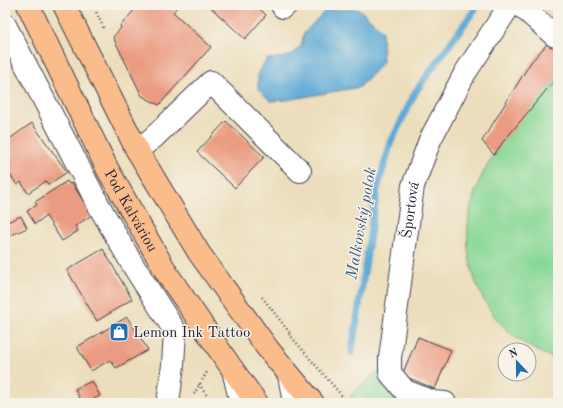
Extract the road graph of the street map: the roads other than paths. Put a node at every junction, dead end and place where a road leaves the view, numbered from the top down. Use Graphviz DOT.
graph roads {
  1 [pos="28,5"];
  2 [pos="510,5"];
  3 [pos="520,5"];
  4 [pos="67,9"];
  5 [pos="5,25"];
  6 [pos="555,36"];
  7 [pos="137,150"];
  8 [pos="300,171"];
  9 [pos="233,370"];
  10 [pos="289,375"];
  11 [pos="168,403"];
  12 [pos="241,403"];
  13 [pos="257,403"];
  14 [pos="292,403"];
  15 [pos="313,403"];
  16 [pos="445,403"];
  1 -- 9 [label="main road, Pod Kalváriou"];
  2 -- 16 [label="street, Športová"];
  3 -- 6 [label="street"];
  4 -- 7 [label="main road"];
  5 -- 11 [label="street, Pod Kalváriou"];
  7 -- 8 [label="street"];
  7 -- 10 [label="main road"];
  9 -- 12 [label="street"];
  9 -- 13 [label="main road, Pod Kalváriou"];
  10 -- 14 [label="street"];
  10 -- 15 [label="main road"];
}
